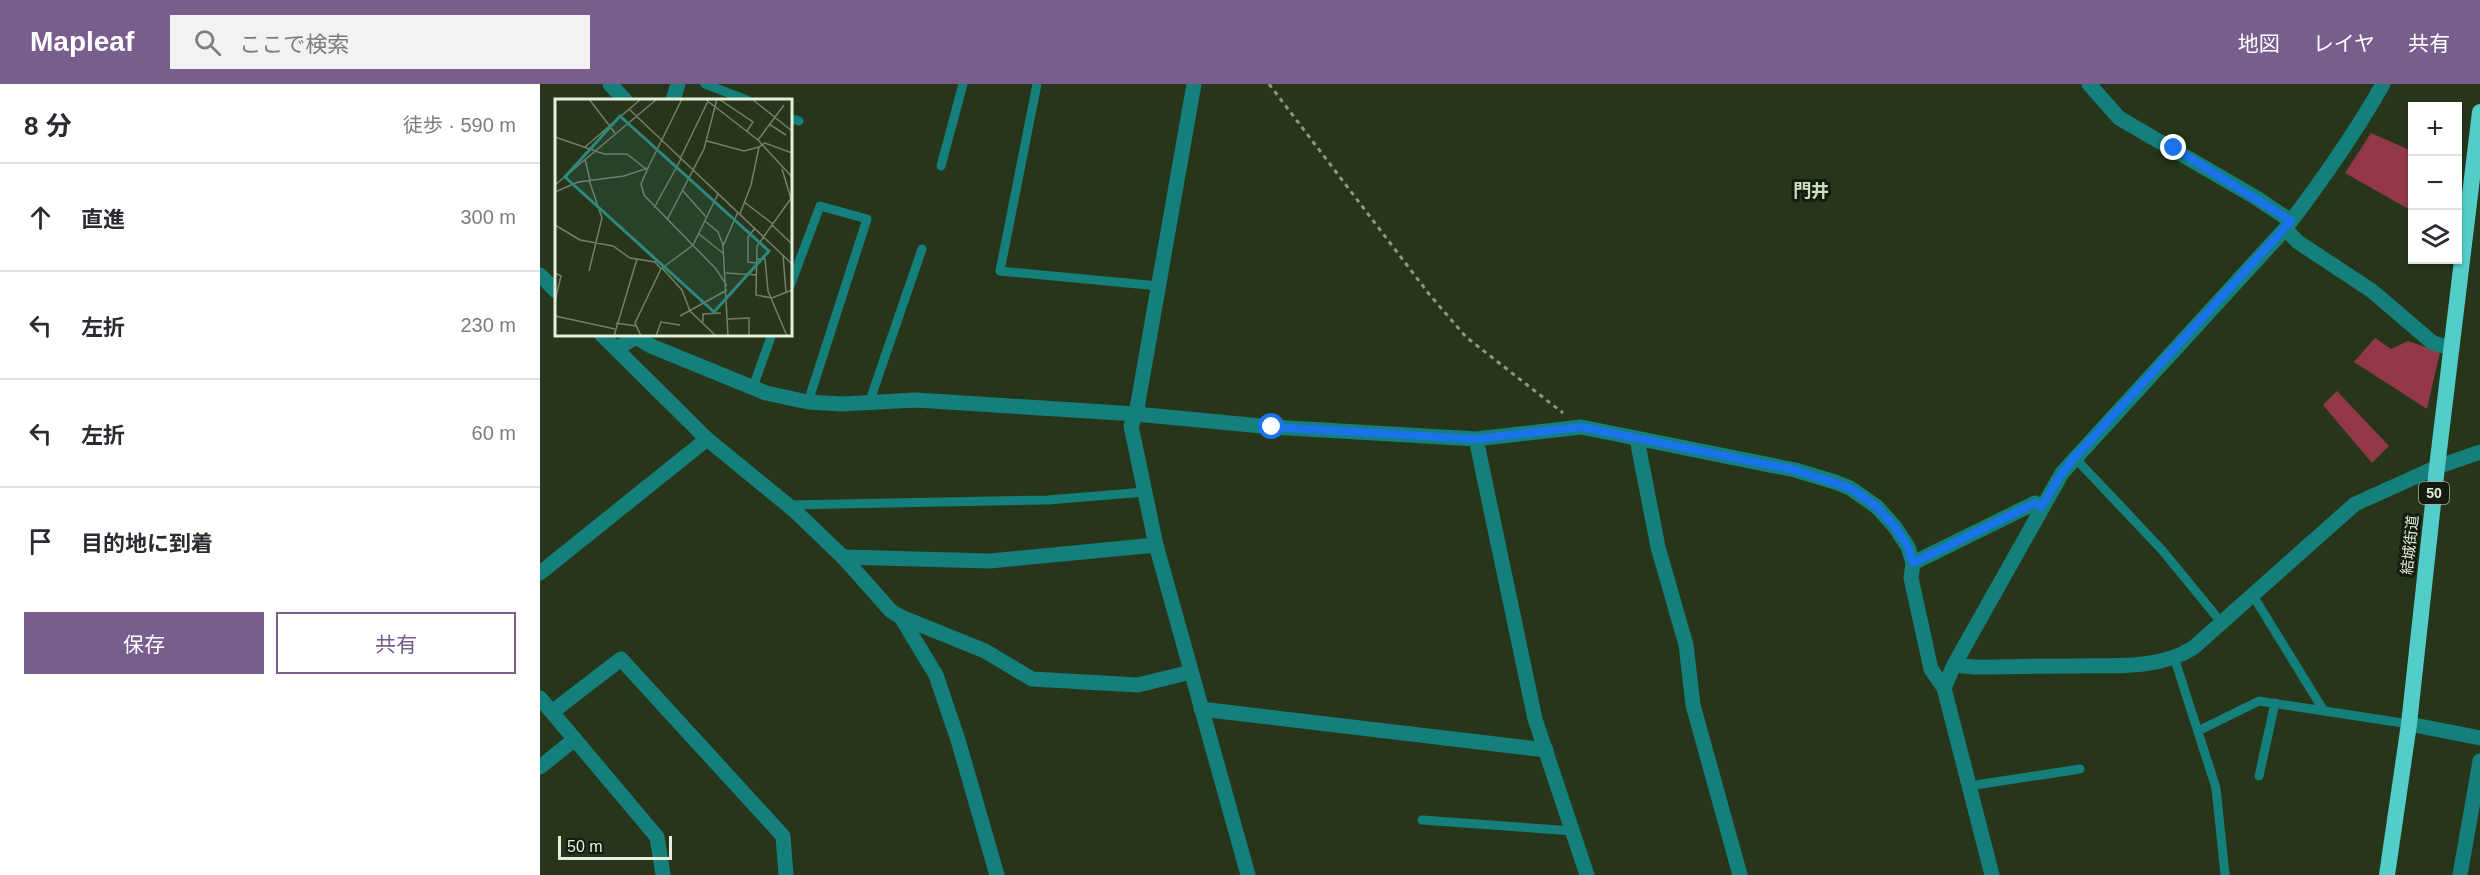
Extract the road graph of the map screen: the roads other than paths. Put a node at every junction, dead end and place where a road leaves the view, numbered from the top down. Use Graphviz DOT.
graph roads {
  1 [pos="610,84"];
  2 [pos="678,84"];
  3 [pos="705,84"];
  4 [pos="963,84"];
  5 [pos="1037,84"];
  6 [pos="1194,84"];
  7 [pos="2089,84"];
  8 [pos="2383,84"];
  9 [pos="624,99"];
  10 [pos="673,99"];
  11 [pos="744,99"];
  12 [pos="2480,112"];
  13 [pos="941,166"];
  14 [pos="2288,225"];
  15 [pos="922,249"];
  16 [pos="540,275"];
  17 [pos="792,281"];
  18 [pos="1159,286"];
  19 [pos="555,290"];
  20 [pos="603,336"];
  21 [pos="771,336"];
  22 [pos="2452,348"];
  23 [pos="616,350"];
  24 [pos="753,387"];
  25 [pos="808,402"];
  26 [pos="869,403"];
  27 [pos="1136,414"];
  28 [pos="1476,439"];
  29 [pos="1637,439"];
  30 [pos="707,440"];
  31 [pos="2480,452"];
  32 [pos="2074,458"];
  33 [pos="2437,467"];
  34 [pos="1144,492"];
  35 [pos="788,505"];
  36 [pos="2041,507"];
  37 [pos="1156,545"];
  38 [pos="843,557"];
  39 [pos="1913,563"];
  40 [pos="540,573"];
  41 [pos="2252,594"];
  42 [pos="901,617"];
  43 [pos="2221,622"];
  44 [pos="2174,657"];
  45 [pos="1954,665"];
  46 [pos="1191,672"];
  47 [pos="1944,688"];
  48 [pos="540,698"];
  49 [pos="2275,703"];
  50 [pos="1201,709"];
  51 [pos="2324,711"];
  52 [pos="552,712"];
  53 [pos="2409,724"];
  54 [pos="2198,731"];
  55 [pos="2480,738"];
  56 [pos="574,739"];
  57 [pos="1546,750"];
  58 [pos="2480,761"];
  59 [pos="540,767"];
  60 [pos="2080,769"];
  61 [pos="2259,777"];
  62 [pos="1969,786"];
  63 [pos="1422,820"];
  64 [pos="1573,831"];
  65 [pos="663,875"];
  66 [pos="786,875"];
  67 [pos="997,875"];
  68 [pos="1248,875"];
  69 [pos="1587,875"];
  70 [pos="1740,875"];
  71 [pos="1992,875"];
  72 [pos="2225,875"];
  73 [pos="2387,875"];
  74 [pos="2460,875"];
  1 -- 9 [label="street"];
  2 -- 10 [label="street"];
  3 -- 11 [label="lane"];
  4 -- 13 [label="lane"];
  5 -- 18 [label="lane"];
  6 -- 18 [label="street"];
  7 -- 14 [label="street"];
  8 -- 14 [label="street"];
  12 -- 22 [label="highway, 結城街道 / 50"];
  14 -- 22 [label="street"];
  14 -- 32 [label="street"];
  15 -- 26 [label="lane"];
  16 -- 19 [label="street"];
  17 -- 25 [label="lane"];
  18 -- 27 [label="street"];
  20 -- 23 [label="street"];
  21 -- 24 [label="lane"];
  22 -- 33 [label="highway, 結城街道 / 50"];
  23 -- 24 [label="street"];
  23 -- 30 [label="street"];
  24 -- 25 [label="street"];
  25 -- 26 [label="street"];
  26 -- 27 [label="street"];
  27 -- 28 [label="street"];
  27 -- 34 [label="street"];
  28 -- 29 [label="street"];
  28 -- 57 [label="street"];
  29 -- 39 [label="street"];
  29 -- 70 [label="street"];
  30 -- 35 [label="street"];
  30 -- 40 [label="street"];
  31 -- 33 [label="street"];
  32 -- 36 [label="street"];
  32 -- 43 [label="lane"];
  33 -- 41 [label="street"];
  33 -- 53 [label="highway, 結城街道 / 50"];
  34 -- 35 [label="lane"];
  34 -- 37 [label="street"];
  35 -- 38 [label="street"];
  36 -- 39 [label="street"];
  36 -- 45 [label="street"];
  37 -- 38 [label="street"];
  37 -- 46 [label="street"];
  38 -- 42 [label="street"];
  39 -- 47 [label="street"];
  41 -- 43 [label="street"];
  41 -- 51 [label="lane"];
  42 -- 46 [label="street"];
  42 -- 67 [label="street"];
  43 -- 44 [label="street"];
  44 -- 45 [label="street"];
  44 -- 54 [label="lane"];
  45 -- 47 [label="street"];
  46 -- 50 [label="street"];
  47 -- 62 [label="street"];
  48 -- 52 [label="street"];
  49 -- 51 [label="lane"];
  49 -- 54 [label="lane"];
  49 -- 61 [label="lane"];
  50 -- 57 [label="street"];
  50 -- 68 [label="street"];
  51 -- 53 [label="lane"];
  52 -- 56 [label="street"];
  52 -- 66 [label="street"];
  53 -- 55 [label="street"];
  53 -- 73 [label="highway, 結城街道 / 50"];
  54 -- 72 [label="lane"];
  56 -- 59 [label="street"];
  56 -- 65 [label="street"];
  57 -- 64 [label="street"];
  58 -- 74 [label="street"];
  60 -- 62 [label="lane"];
  62 -- 71 [label="street"];
  63 -- 64 [label="lane"];
  64 -- 69 [label="street"];
}
